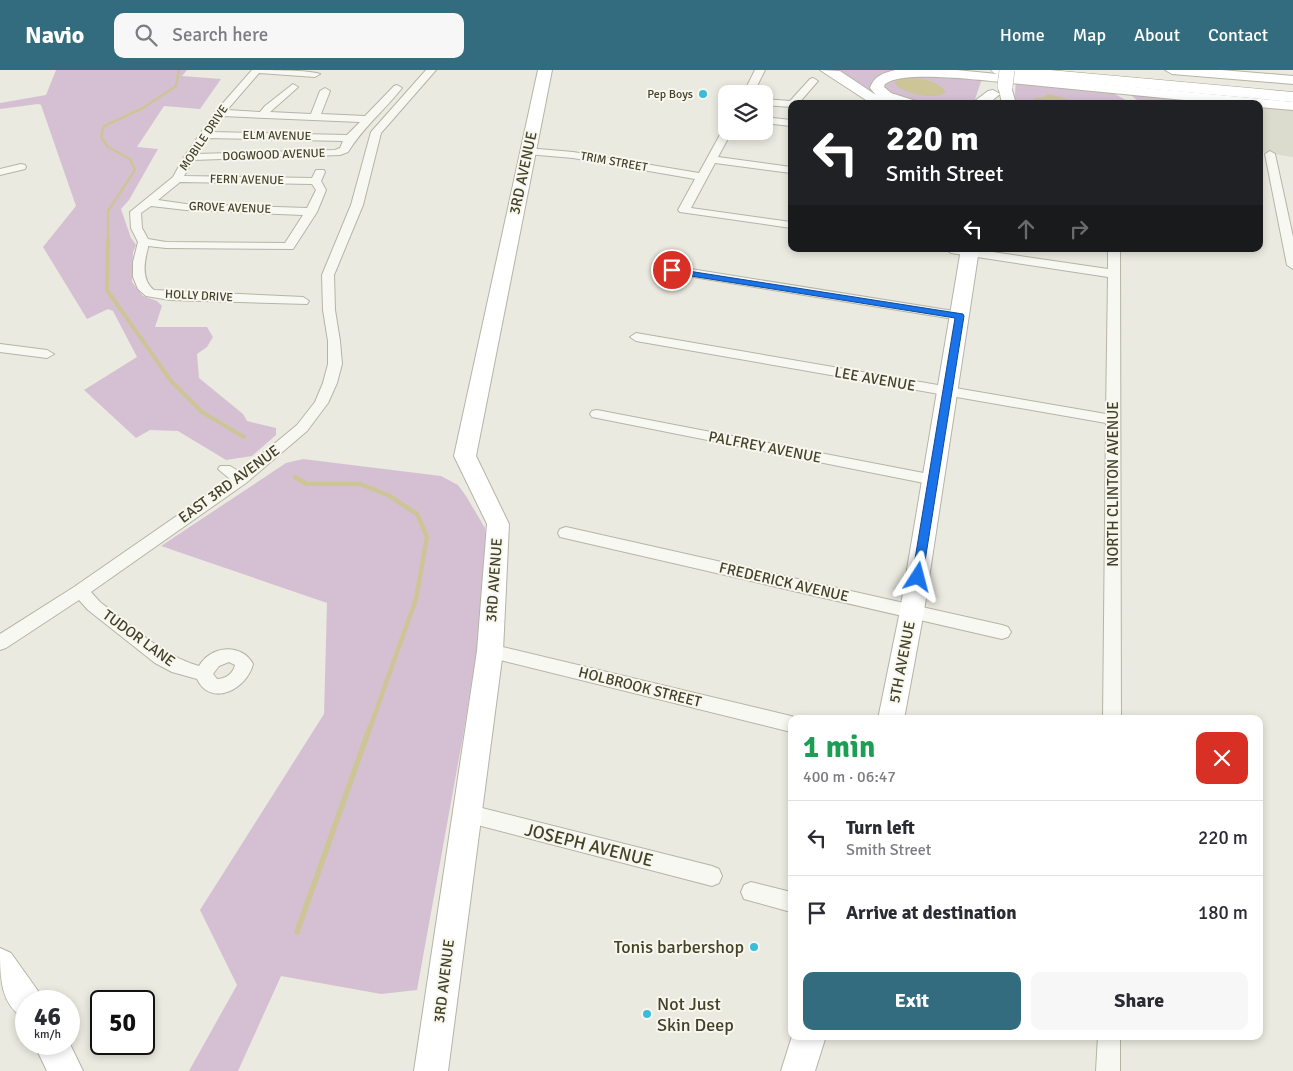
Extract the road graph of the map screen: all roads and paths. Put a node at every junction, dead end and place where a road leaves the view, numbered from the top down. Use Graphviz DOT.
graph roads {
  1 [pos="257,70"];
  2 [pos="431,70"];
  3 [pos="545,70"];
  4 [pos="760,70"];
  5 [pos="827,70"];
  6 [pos="914,70"];
  7 [pos="1007,70"];
  8 [pos="1172,70"];
  9 [pos="1196,71"];
  10 [pos="944,72"];
  11 [pos="315,74"];
  12 [pos="1074,77"];
  13 [pos="1293,80"];
  14 [pos="813,81"];
  15 [pos="752,85"];
  16 [pos="293,87"];
  17 [pos="397,88"];
  18 [pos="998,88"];
  19 [pos="1293,90"];
  20 [pos="325,91"];
  21 [pos="1293,97"];
  22 [pos="796,100"];
  23 [pos="876,100"];
  24 [pos="896,100"];
  25 [pos="983,100"];
  26 [pos="1006,100"];
  27 [pos="1130,100"];
  28 [pos="1228,100"];
  29 [pos="773,103"];
  30 [pos="1263,103"];
  31 [pos="788,104"];
  32 [pos="1293,106"];
  33 [pos="219,114"];
  34 [pos="263,115"];
  35 [pos="315,117"];
  36 [pos="370,119"];
  37 [pos="773,121"];
  38 [pos="788,123"];
  39 [pos="204,135"];
  40 [pos="350,138"];
  41 [pos="722,140"];
  42 [pos="527,151"];
  43 [pos="1270,154"];
  44 [pos="189,157"];
  45 [pos="711,159"];
  46 [pos="21,167"];
  47 [pos="788,170"];
  48 [pos="0,172"];
  49 [pos="701,177"];
  50 [pos="177,179"];
  51 [pos="148,202"];
  52 [pos="311,212"];
  53 [pos="788,225"];
  54 [pos="144,242"];
  55 [pos="289,247"];
  56 [pos="964,252"];
  57 [pos="976,252"];
  58 [pos="1114,252"];
  59 [pos="1293,265"];
  60 [pos="672,270"];
  61 [pos="1114,274"];
  62 [pos="303,302"];
  63 [pos="960,316"];
  64 [pos="636,337"];
  65 [pos="0,348"];
  66 [pos="47,354"];
  67 [pos="948,392"];
  68 [pos="597,414"];
  69 [pos="1113,420"];
  70 [pos="225,469"];
  71 [pos="242,479"];
  72 [pos="934,480"];
  73 [pos="566,533"];
  74 [pos="80,591"];
  75 [pos="912,611"];
  76 [pos="1002,632"];
  77 [pos="0,643"];
  78 [pos="490,651"];
  79 [pos="204,674"];
  80 [pos="892,715"];
  81 [pos="1112,715"];
  82 [pos="788,723"];
  83 [pos="466,813"];
  84 [pos="712,876"];
  85 [pos="752,892"];
  86 [pos="788,901"];
  87 [pos="0,964"];
  88 [pos="17,990"];
  89 [pos="808,1040"];
  90 [pos="1109,1040"];
  91 [pos="57,1055"];
  92 [pos="66,1071"];
  93 [pos="431,1071"];
  94 [pos="798,1071"];
  95 [pos="1108,1071"];
  1 -- 11 [label="street"];
  1 -- 33 [label="street, MOBILE DRIVE"];
  2 -- 71 [label="street, EAST 3RD AVENUE"];
  3 -- 42 [label="main road, 3RD AVENUE"];
  4 -- 15 [label="street"];
  5 -- 23 [label="main road"];
  6 -- 10 [label="main road"];
  7 -- 18 [label="main road, bridge"];
  8 -- 9 [label="main road"];
  9 -- 13 [label="main road"];
  10 -- 12 [label="main road"];
  10 -- 24 [label="main road"];
  12 -- 19 [label="highway"];
  12 -- 27 [label="main road"];
  12 -- 28 [label="main road"];
  14 -- 22 [label="street"];
  16 -- 34 [label="street"];
  17 -- 36 [label="street, DOGWOOD AVENUE"];
  18 -- 21 [label="highway"];
  18 -- 25 [label="main road"];
  18 -- 26 [label="main road"];
  20 -- 35 [label="street"];
  29 -- 31 [label="street"];
  30 -- 32 [label="main road"];
  33 -- 34 [label="street"];
  33 -- 39 [label="street, MOBILE DRIVE"];
  34 -- 35 [label="street"];
  35 -- 36 [label="street"];
  36 -- 40 [label="street, DOGWOOD AVENUE"];
  37 -- 38 [label="street"];
  39 -- 40 [label="street, ELM AVENUE"];
  39 -- 44 [label="street, MOBILE DRIVE"];
  40 -- 44 [label="street, DOGWOOD AVENUE"];
  41 -- 45 [label="street"];
  42 -- 49 [label="street, TRIM STREET"];
  42 -- 78 [label="main road, 3RD AVENUE"];
  43 -- 59 [label="street"];
  44 -- 50 [label="street, MOBILE DRIVE"];
  45 -- 47 [label="street"];
  45 -- 49 [label="street"];
  46 -- 48 [label="street"];
  49 -- 53 [label="street"];
  50 -- 51 [label="street, MOBILE DRIVE"];
  50 -- 52 [label="street, FERN AVENUE"];
  51 -- 52 [label="street, GROVE AVENUE"];
  51 -- 54 [label="street"];
  52 -- 55 [label="street"];
  54 -- 55 [label="street"];
  54 -- 62 [label="street, HOLLY DRIVE"];
  56 -- 63 [label="main road, 5TH AVENUE"];
  57 -- 61 [label="street"];
  58 -- 61 [label="street, NORTH CLINTON AVENUE"];
  60 -- 63 [label="street"];
  61 -- 69 [label="street, NORTH CLINTON AVENUE"];
  63 -- 67 [label="main road, 5TH AVENUE"];
  64 -- 67 [label="street, LEE AVENUE"];
  65 -- 66 [label="street"];
  67 -- 69 [label="street, LEE AVENUE"];
  67 -- 72 [label="main road, 5TH AVENUE"];
  68 -- 72 [label="street, PALFREY AVENUE"];
  69 -- 81 [label="street, NORTH CLINTON AVENUE"];
  70 -- 71 [label="street"];
  71 -- 74 [label="street, EAST 3RD AVENUE"];
  72 -- 75 [label="main road, 5TH AVENUE"];
  73 -- 75 [label="street, FREDERICK AVENUE"];
  74 -- 77 [label="street, EAST 3RD AVENUE"];
  74 -- 79 [label="street, TUDOR LANE"];
  75 -- 76 [label="street, FREDERICK AVENUE"];
  75 -- 80 [label="main road, 5TH AVENUE"];
  78 -- 82 [label="street, HOLBROOK STREET"];
  78 -- 83 [label="main road, 3RD AVENUE"];
  83 -- 84 [label="street, JOSEPH AVENUE"];
  83 -- 93 [label="main road, 3RD AVENUE"];
  85 -- 86 [label="street"];
  87 -- 88 [label="main road"];
  89 -- 94 [label="main road"];
  90 -- 95 [label="street"];
  91 -- 92 [label="main road"];
}
